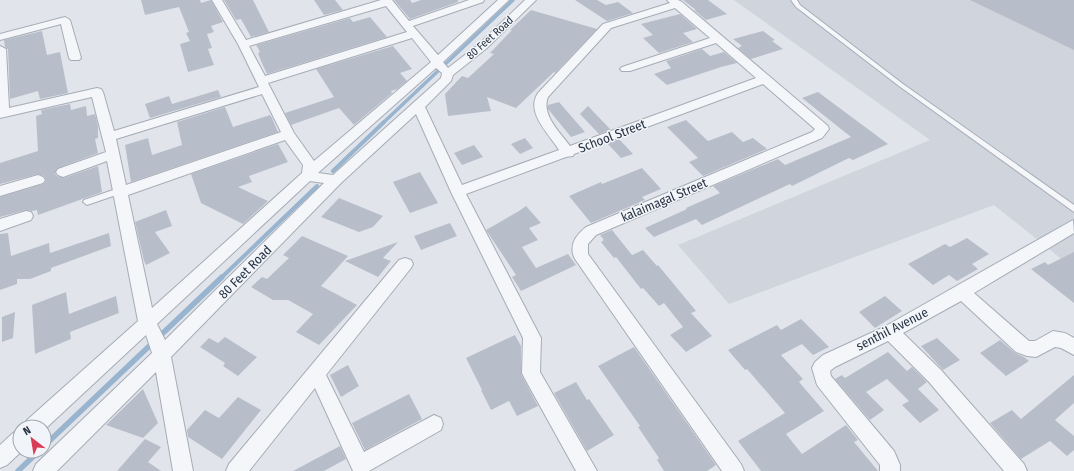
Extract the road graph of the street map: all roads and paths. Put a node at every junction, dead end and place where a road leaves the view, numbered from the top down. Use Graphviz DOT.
graph roads {
  1 [pos="217,0"];
  2 [pos="479,0"];
  3 [pos="504,0"];
  4 [pos="531,0"];
  5 [pos="794,0"];
  6 [pos="387,1"];
  7 [pos="675,2"];
  8 [pos="410,29"];
  9 [pos="0,36"];
  10 [pos="717,39"];
  11 [pos="243,44"];
  12 [pos="0,49"];
  13 [pos="74,58"];
  14 [pos="441,67"];
  15 [pos="626,69"];
  16 [pos="765,79"];
  17 [pos="264,85"];
  18 [pos="418,106"];
  19 [pos="1,113"];
  20 [pos="288,134"];
  21 [pos="109,137"];
  22 [pos="568,153"];
  23 [pos="112,155"];
  24 [pos="63,172"];
  25 [pos="309,175"];
  26 [pos="38,180"];
  27 [pos="331,180"];
  28 [pos="0,191"];
  29 [pos="119,192"];
  30 [pos="458,192"];
  31 [pos="87,202"];
  32 [pos="1074,209"];
  33 [pos="26,216"];
  34 [pos="0,225"];
  35 [pos="1073,226"];
  36 [pos="405,264"];
  37 [pos="962,292"];
  38 [pos="890,332"];
  39 [pos="155,340"];
  40 [pos="1074,347"];
  41 [pos="313,376"];
  42 [pos="45,419"];
  43 [pos="434,424"];
  44 [pos="12,447"];
  45 [pos="0,458"];
  46 [pos="43,471"];
  47 [pos="183,471"];
  48 [pos="236,471"];
  49 [pos="586,471"];
  50 [pos="734,471"];
  51 [pos="890,471"];
  52 [pos="1017,471"];
  1 -- 11 [label="street"];
  2 -- 8 [label="street"];
  3 -- 14 [label="street, 80 Feet Road"];
  4 -- 14 [label="street, 80 Feet Road"];
  5 -- 32 [label="lane"];
  6 -- 8 [label="street"];
  6 -- 11 [label="street"];
  7 -- 10 [label="street, kalaimagal Street"];
  7 -- 22 [label="street"];
  8 -- 14 [label="street"];
  8 -- 17 [label="street"];
  9 -- 13 [label="street"];
  10 -- 15 [label="street"];
  10 -- 16 [label="street, kalaimagal Street"];
  11 -- 17 [label="street"];
  12 -- 19 [label="street"];
  14 -- 18 [label="street, 80 Feet Road"];
  14 -- 25 [label="street, 80 Feet Road"];
  16 -- 22 [label="street, School Street"];
  16 -- 50 [label="street, kalaimagal Street"];
  17 -- 20 [label="street"];
  17 -- 21 [label="street"];
  18 -- 27 [label="street, 80 Feet Road"];
  18 -- 30 [label="street"];
  19 -- 21 [label="street"];
  20 -- 25 [label="street"];
  20 -- 29 [label="street"];
  21 -- 23 [label="street"];
  22 -- 30 [label="street, School Street"];
  23 -- 24 [label="street"];
  23 -- 29 [label="street"];
  25 -- 27 [label="street"];
  25 -- 39 [label="street, 80 Feet Road"];
  26 -- 28 [label="street"];
  27 -- 39 [label="street, 80 Feet Road"];
  29 -- 31 [label="lane"];
  29 -- 39 [label="street"];
  30 -- 49 [label="street"];
  33 -- 34 [label="street"];
  35 -- 37 [label="street, senthil Avenue"];
  36 -- 41 [label="street"];
  37 -- 38 [label="street, senthil Avenue"];
  37 -- 40 [label="street"];
  38 -- 51 [label="street, senthil Avenue"];
  38 -- 52 [label="street"];
  39 -- 42 [label="street, 80 Feet Road"];
  39 -- 46 [label="street, 80 Feet Road"];
  39 -- 47 [label="street"];
  41 -- 43 [label="street"];
  41 -- 48 [label="street"];
  44 -- 45 [label="street"];
}
